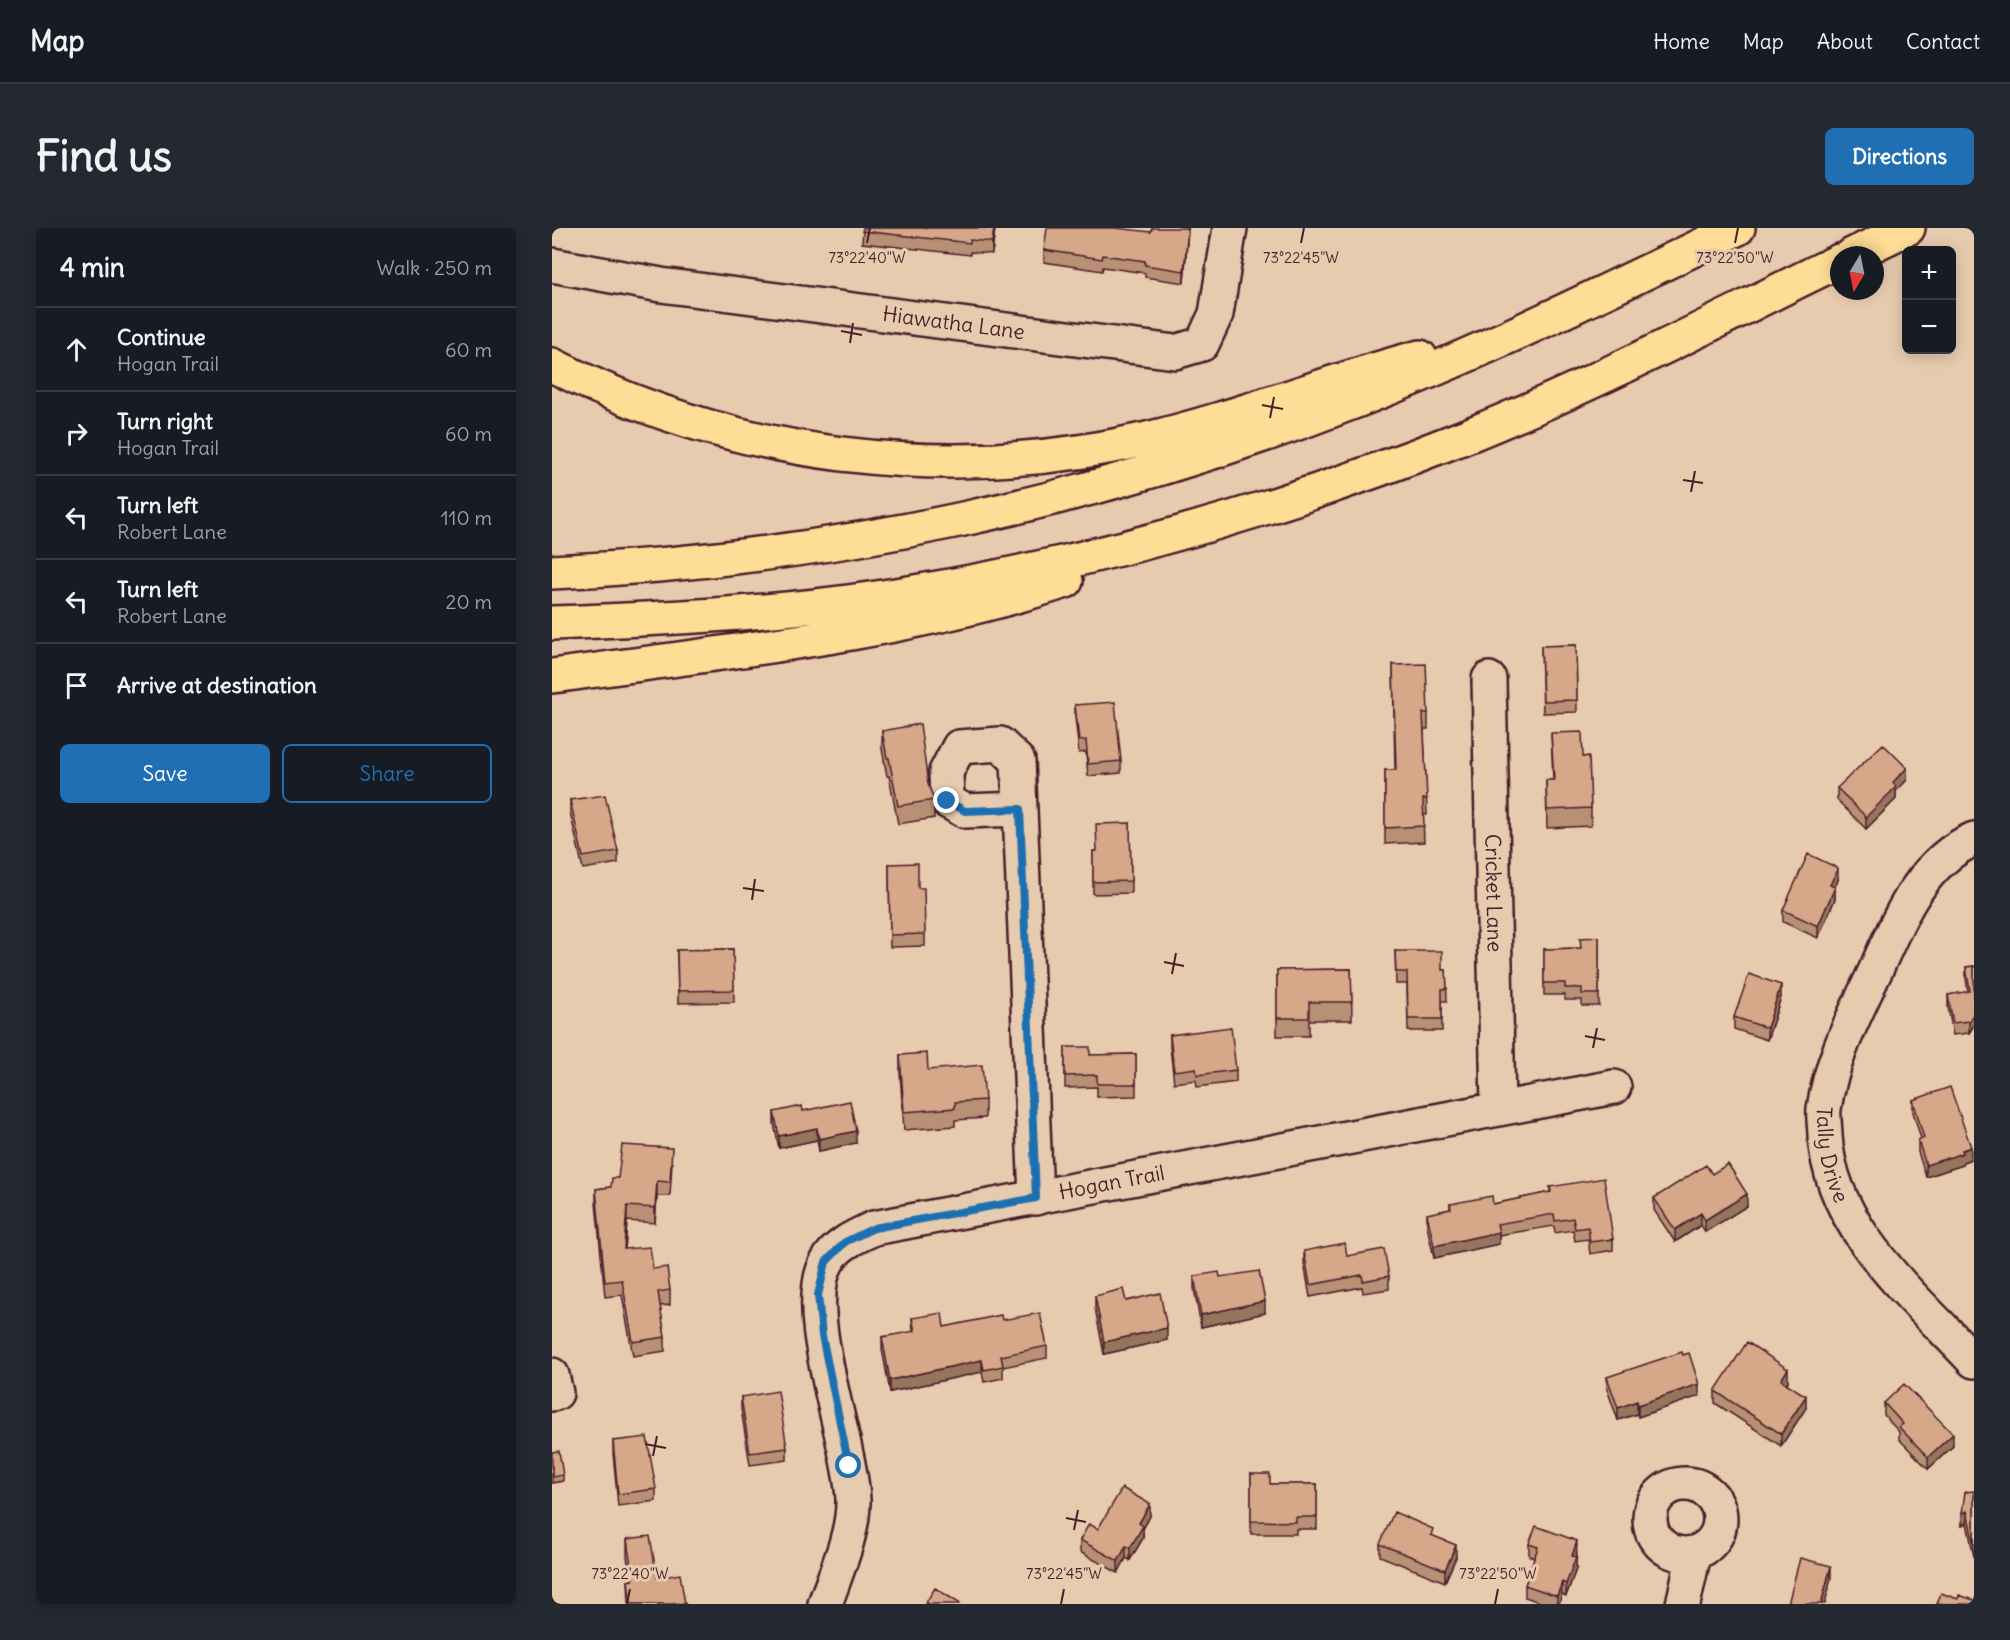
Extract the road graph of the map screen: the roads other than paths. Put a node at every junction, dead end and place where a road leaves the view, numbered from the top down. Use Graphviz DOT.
graph roads {
  1 [pos="1230,228"];
  2 [pos="1738,228"];
  3 [pos="1908,228"];
  4 [pos="1871,246"];
  5 [pos="552,265"];
  6 [pos="1830,265"];
  7 [pos="1518,332"];
  8 [pos="552,365"];
  9 [pos="1216,523"];
  10 [pos="552,572"];
  11 [pos="552,623"];
  12 [pos="552,676"];
  13 [pos="1489,679"];
  14 [pos="1020,809"];
  15 [pos="1974,838"];
  16 [pos="1614,1087"];
  17 [pos="1498,1107"];
  18 [pos="1036,1198"];
  19 [pos="1974,1361"];
  20 [pos="552,1375"];
  21 [pos="552,1394"];
  22 [pos="1694,1554"];
  23 [pos="825,1604"];
  24 [pos="1683,1604"];
  1 -- 5 [label="street, Hiawatha Lane"];
  2 -- 7 [label="highway"];
  3 -- 4 [label="highway"];
  6 -- 9 [label="highway"];
  7 -- 8 [label="highway"];
  7 -- 10 [label="highway"];
  9 -- 11 [label="highway"];
  9 -- 12 [label="highway"];
  13 -- 17 [label="street, Cricket Lane"];
  14 -- 18 [label="street"];
  15 -- 19 [label="street, Tally Drive"];
  16 -- 17 [label="street, Hogan Trail"];
  17 -- 18 [label="street, Hogan Trail"];
  18 -- 23 [label="street, Hogan Trail"];
  20 -- 21 [label="street"];
  22 -- 24 [label="street"];
}
